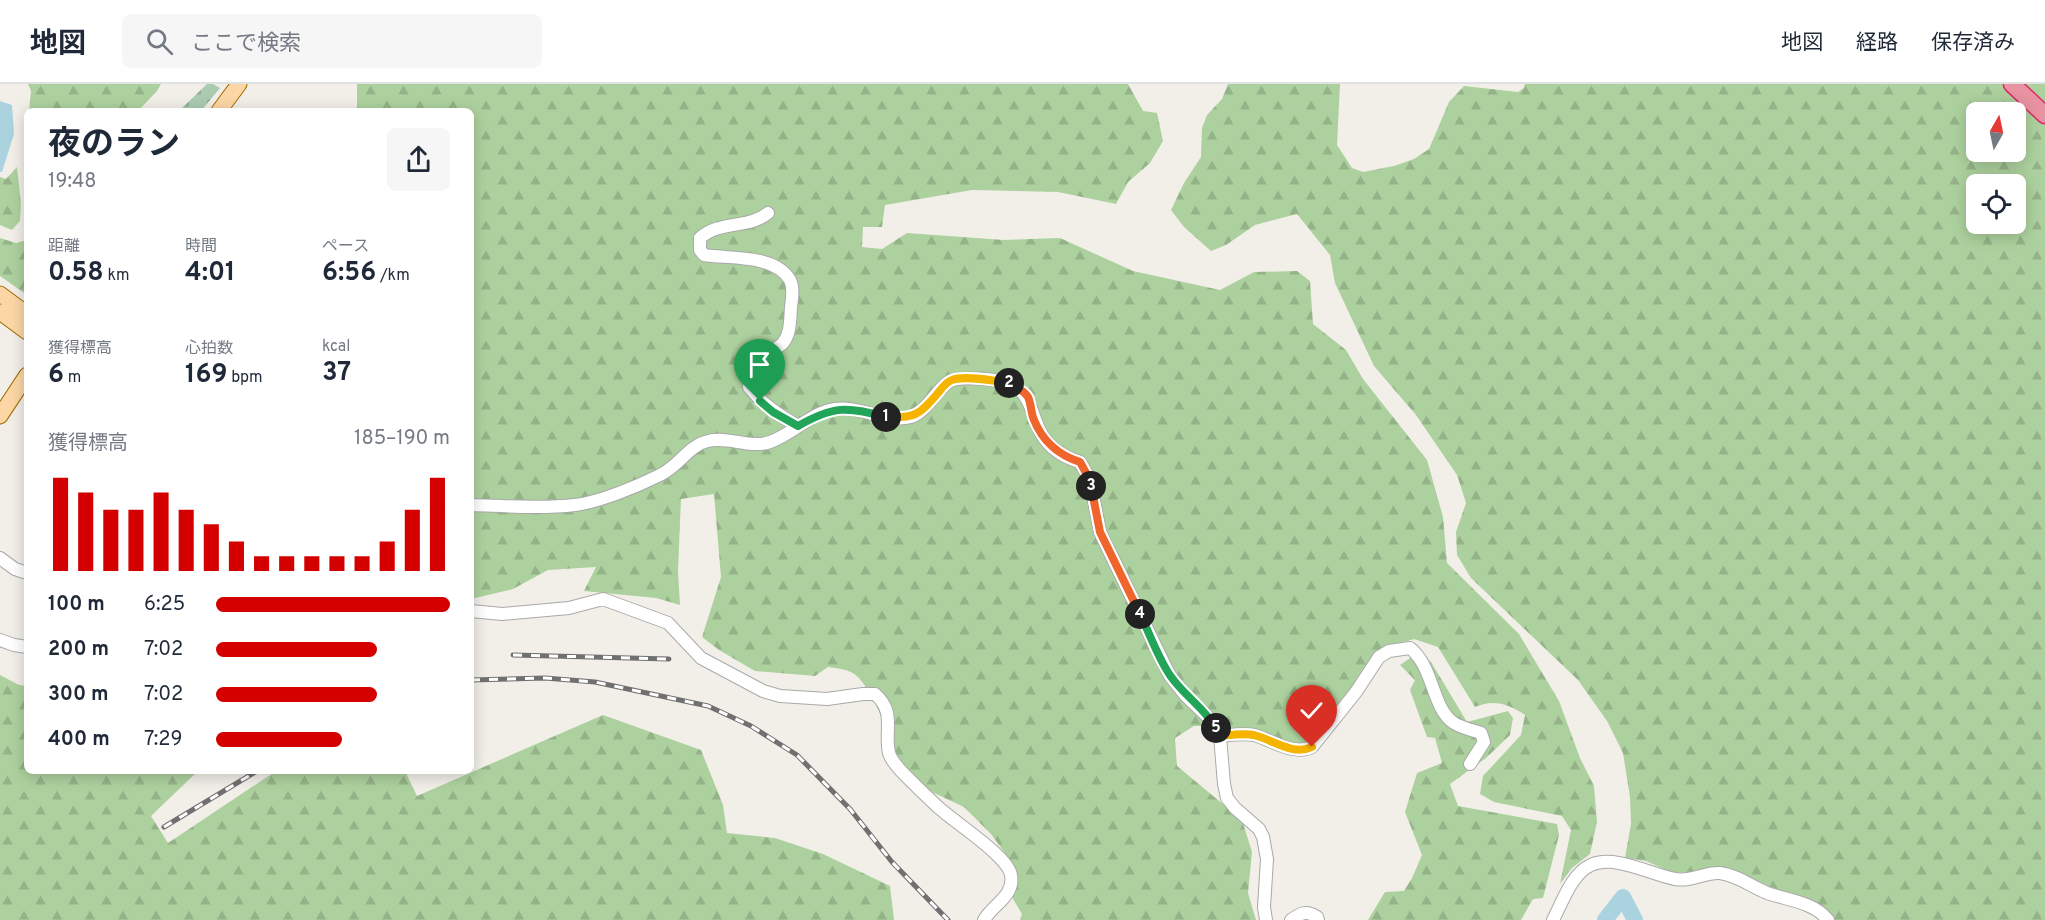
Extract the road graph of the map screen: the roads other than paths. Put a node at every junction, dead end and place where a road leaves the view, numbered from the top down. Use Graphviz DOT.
graph roads {
  1 [pos="239,84"];
  2 [pos="2012,84"];
  3 [pos="222,108"];
  4 [pos="2045,115"];
  5 [pos="768,213"];
  6 [pos="0,294"];
  7 [pos="0,312"];
  8 [pos="24,312"];
  9 [pos="24,330"];
  10 [pos="24,378"];
  11 [pos="4,399"];
  12 [pos="0,416"];
  13 [pos="798,426"];
  14 [pos="474,505"];
  15 [pos="0,558"];
  16 [pos="24,572"];
  17 [pos="474,611"];
  18 [pos="0,640"];
  19 [pos="24,647"];
  20 [pos="1220,736"];
  21 [pos="1470,764"];
  22 [pos="984,920"];
  23 [pos="1266,920"];
  24 [pos="1291,920"];
  25 [pos="1318,920"];
  26 [pos="1553,920"];
  27 [pos="1828,920"];
  1 -- 3 [label="main road"];
  2 -- 4 [label="highway"];
  5 -- 13 [label="street"];
  6 -- 8 [label="main road"];
  7 -- 9 [label="main road"];
  10 -- 11 [label="main road"];
  11 -- 12 [label="main road"];
  13 -- 14 [label="street"];
  13 -- 20 [label="street"];
  15 -- 16 [label="street"];
  17 -- 22 [label="street"];
  18 -- 19 [label="street"];
  20 -- 21 [label="street"];
  20 -- 23 [label="street"];
  24 -- 25 [label="street"];
  26 -- 27 [label="street"];
}
